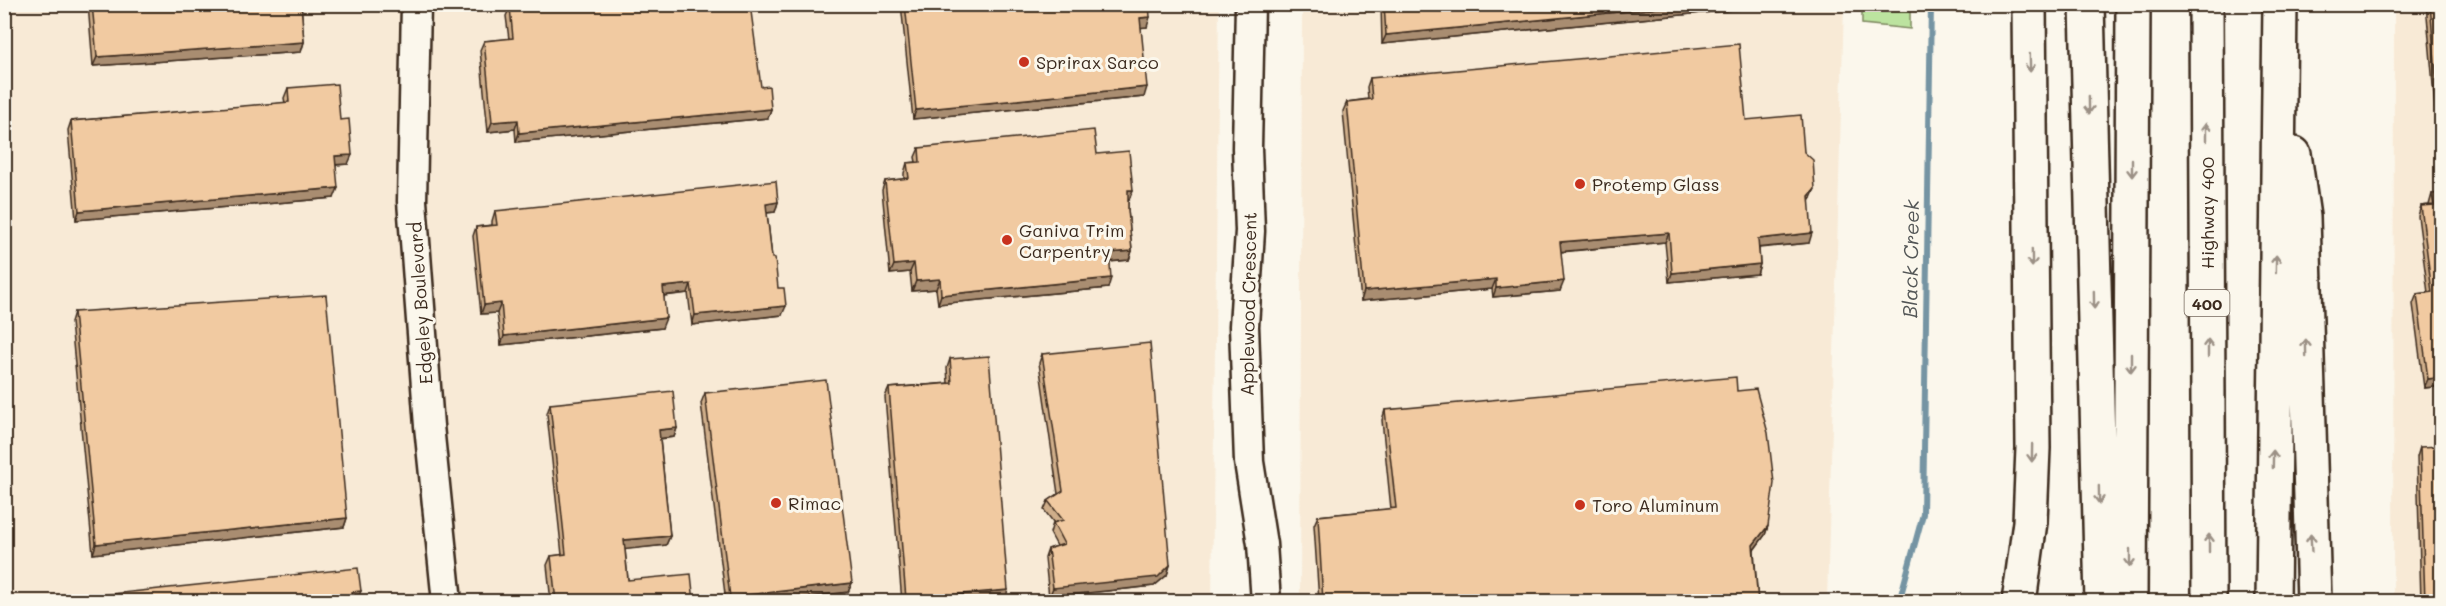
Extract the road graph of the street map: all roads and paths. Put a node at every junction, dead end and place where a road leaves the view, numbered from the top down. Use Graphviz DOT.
graph roads {
  1 [pos="416,4"];
  2 [pos="1250,4"];
  3 [pos="2029,4"];
  4 [pos="2087,4"];
  5 [pos="2133,4"];
  6 [pos="2206,4"];
  7 [pos="2280,4"];
  8 [pos="2280,64"];
  9 [pos="447,602"];
  10 [pos="1266,602"];
  11 [pos="2019,602"];
  12 [pos="2102,602"];
  13 [pos="2130,602"];
  14 [pos="2209,602"];
  15 [pos="2273,602"];
  16 [pos="2314,602"];
  1 -- 9 [label="street, Edgeley Boulevard"];
  2 -- 10 [label="street, Applewood Crescent"];
  3 -- 11 [label="highway, one-way"];
  4 -- 12 [label="highway, one-way"];
  5 -- 13 [label="highway, one-way"];
  14 -- 6 [label="highway, Highway 400 / 400, one-way"];
  7 -- 8 [label="highway"];
  15 -- 8 [label="highway, one-way"];
  16 -- 8 [label="highway, one-way"];
}
